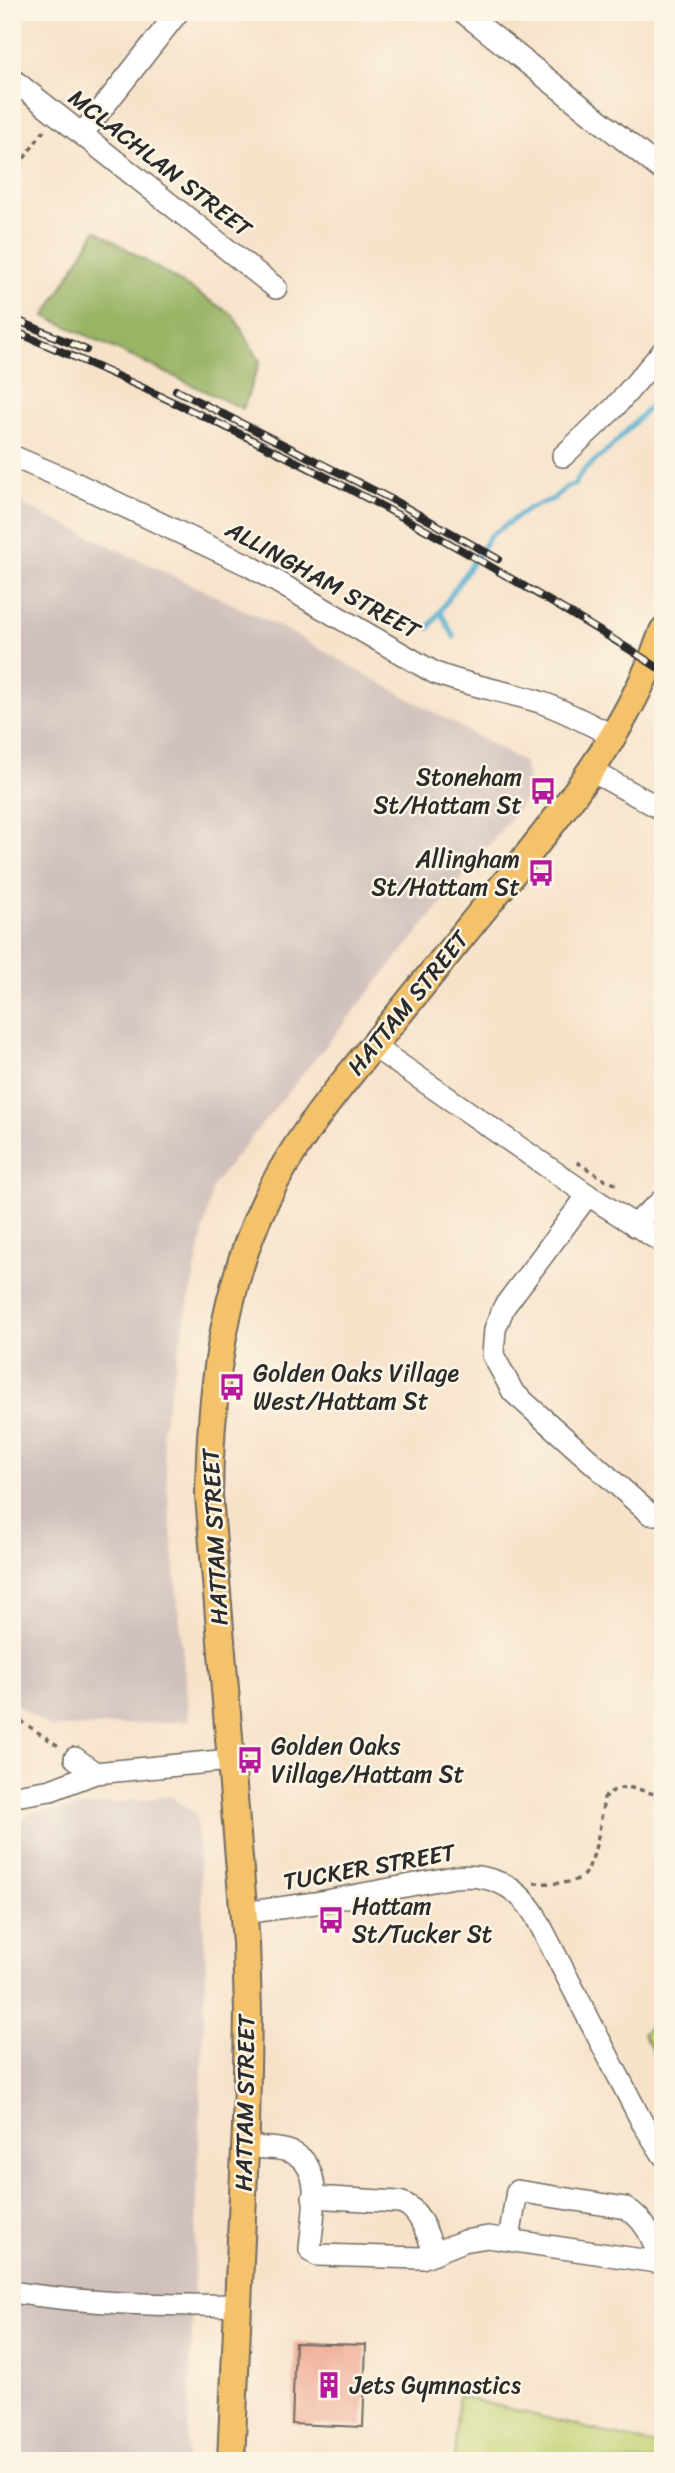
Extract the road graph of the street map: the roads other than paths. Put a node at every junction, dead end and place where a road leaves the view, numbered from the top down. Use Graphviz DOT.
graph roads {
  1 [pos="178,12"];
  2 [pos="463,12"];
  3 [pos="12,79"];
  4 [pos="82,134"];
  5 [pos="663,171"];
  6 [pos="276,288"];
  7 [pos="663,351"];
  8 [pos="12,456"];
  9 [pos="563,456"];
  10 [pos="663,631"];
  11 [pos="613,736"];
  12 [pos="592,771"];
  13 [pos="663,810"];
  14 [pos="373,1046"];
  15 [pos="588,1195"];
  16 [pos="663,1199"];
  17 [pos="635,1226"];
  18 [pos="663,1243"];
  19 [pos="656,1514"];
  20 [pos="75,1758"];
  21 [pos="230,1760"];
  22 [pos="95,1773"];
  23 [pos="21,1795"];
  24 [pos="243,1913"];
  25 [pos="245,2147"];
  26 [pos="663,2155"];
  27 [pos="313,2197"];
  28 [pos="509,2239"];
  29 [pos="435,2253"];
  30 [pos="661,2263"];
  31 [pos="12,2292"];
  32 [pos="238,2305"];
  33 [pos="231,2461"];
  1 -- 4 [label="street"];
  2 -- 5 [label="street"];
  3 -- 4 [label="street, MCLACHLAN STREET"];
  4 -- 6 [label="street, MCLACHLAN STREET"];
  7 -- 9 [label="street"];
  8 -- 11 [label="street, ALLINGHAM STREET"];
  10 -- 11 [label="main road, HATTAM STREET"];
  11 -- 12 [label="main road, HATTAM STREET"];
  12 -- 13 [label="street"];
  12 -- 14 [label="main road, HATTAM STREET"];
  14 -- 15 [label="street"];
  14 -- 21 [label="main road, HATTAM STREET"];
  15 -- 17 [label="street"];
  15 -- 19 [label="street"];
  16 -- 17 [label="street"];
  17 -- 18 [label="street"];
  20 -- 22 [label="street"];
  21 -- 22 [label="street"];
  21 -- 24 [label="main road, HATTAM STREET"];
  22 -- 23 [label="street"];
  24 -- 25 [label="main road, HATTAM STREET"];
  24 -- 26 [label="street, TUCKER STREET"];
  25 -- 27 [label="street"];
  25 -- 32 [label="main road, HATTAM STREET"];
  27 -- 29 [label="street"];
  27 -- 29 [label="street"];
  28 -- 29 [label="street"];
  28 -- 30 [label="street"];
  28 -- 30 [label="street"];
  31 -- 32 [label="street"];
  32 -- 33 [label="main road, HATTAM STREET"];
}
